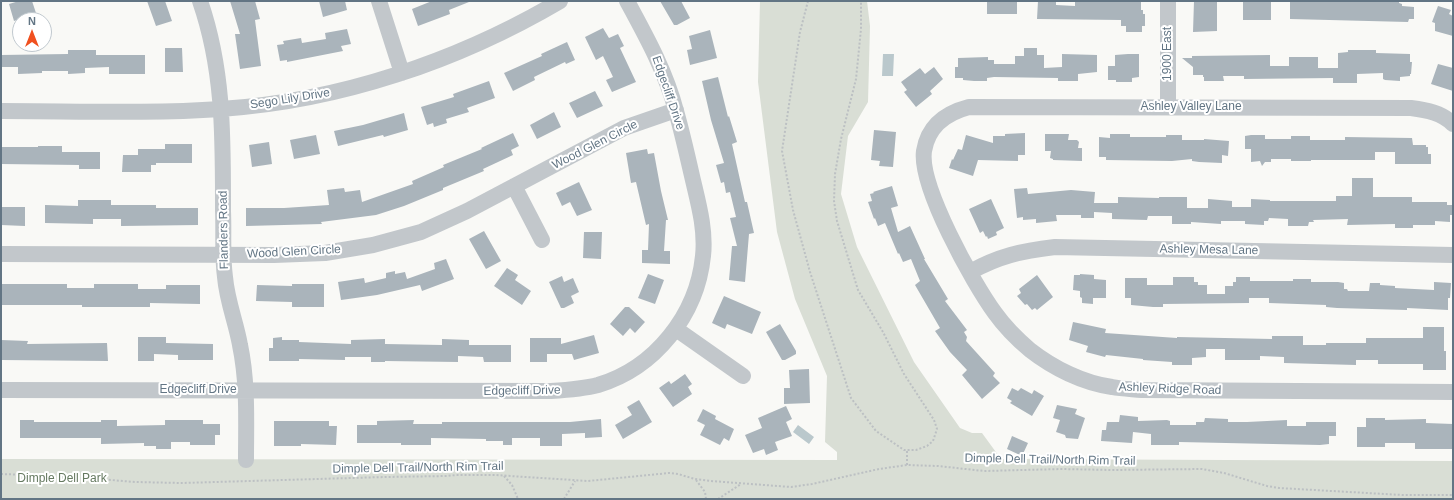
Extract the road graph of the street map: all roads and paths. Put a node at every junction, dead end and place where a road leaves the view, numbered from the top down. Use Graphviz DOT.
graph roads {
  1 [pos="200,1"];
  2 [pos="379,1"];
  3 [pos="560,1"];
  4 [pos="627,1"];
  5 [pos="808,1"];
  6 [pos="861,1"];
  7 [pos="1168,1"];
  8 [pos="402,73"];
  9 [pos="1168,107"];
  10 [pos="221,109"];
  11 [pos="676,110"];
  12 [pos="1,111"];
  13 [pos="1453,124"];
  14 [pos="933,129"];
  15 [pos="514,186"];
  16 [pos="542,240"];
  17 [pos="1,254"];
  18 [pos="224,255"];
  19 [pos="1453,255"];
  20 [pos="970,272"];
  21 [pos="676,329"];
  22 [pos="743,376"];
  23 [pos="1,390"];
  24 [pos="245,390"];
  25 [pos="1453,392"];
  26 [pos="907,451"];
  27 [pos="246,460"];
  28 [pos="907,465"];
  29 [pos="1,474"];
  30 [pos="504,476"];
  31 [pos="695,479"];
  32 [pos="575,481"];
  33 [pos="742,484"];
  34 [pos="1453,495"];
  35 [pos="518,499"];
  36 [pos="564,499"];
  37 [pos="706,499"];
  38 [pos="718,499"];
  1 -- 10 [label="street, Flanders Road"];
  2 -- 8 [label="street"];
  3 -- 8 [label="street, Sego Lily Drive"];
  4 -- 11 [label="street, Edgecliff Drive"];
  5 -- 26 [label="path"];
  6 -- 26 [label="path"];
  7 -- 9 [label="street, 1900 East"];
  8 -- 10 [label="street, Sego Lily Drive"];
  9 -- 13 [label="street, Ashley Valley Lane"];
  9 -- 14 [label="street, Ashley Valley Lane"];
  10 -- 12 [label="street, Sego Lily Drive"];
  10 -- 18 [label="street, Flanders Road"];
  11 -- 15 [label="street, Wood Glen Circle"];
  11 -- 21 [label="street, Edgecliff Drive"];
  14 -- 20 [label="street, Ashley Ridge Road"];
  15 -- 16 [label="street"];
  15 -- 18 [label="street, Wood Glen Circle"];
  17 -- 18 [label="street, Wood Glen Circle"];
  18 -- 24 [label="street, Flanders Road"];
  19 -- 20 [label="street, Ashley Mesa Lane"];
  20 -- 25 [label="street, Ashley Ridge Road"];
  21 -- 22 [label="street"];
  21 -- 24 [label="street, Edgecliff Drive"];
  23 -- 24 [label="street, Edgecliff Drive"];
  24 -- 27 [label="street, Flanders Road"];
  26 -- 28 [label="path"];
  28 -- 33 [label="path, Dimple Dell Trail/North Rim Trail"];
  28 -- 34 [label="path, Dimple Dell Trail/North Rim Trail"];
  29 -- 30 [label="path, Dimple Dell Trail/North Rim Trail"];
  30 -- 32 [label="path, Dimple Dell Trail/North Rim Trail"];
  30 -- 35 [label="path"];
  31 -- 32 [label="path, Dimple Dell Trail/North Rim Trail"];
  31 -- 33 [label="path, Dimple Dell Trail/North Rim Trail"];
  31 -- 37 [label="path"];
  32 -- 36 [label="path"];
  33 -- 38 [label="path"];
}
